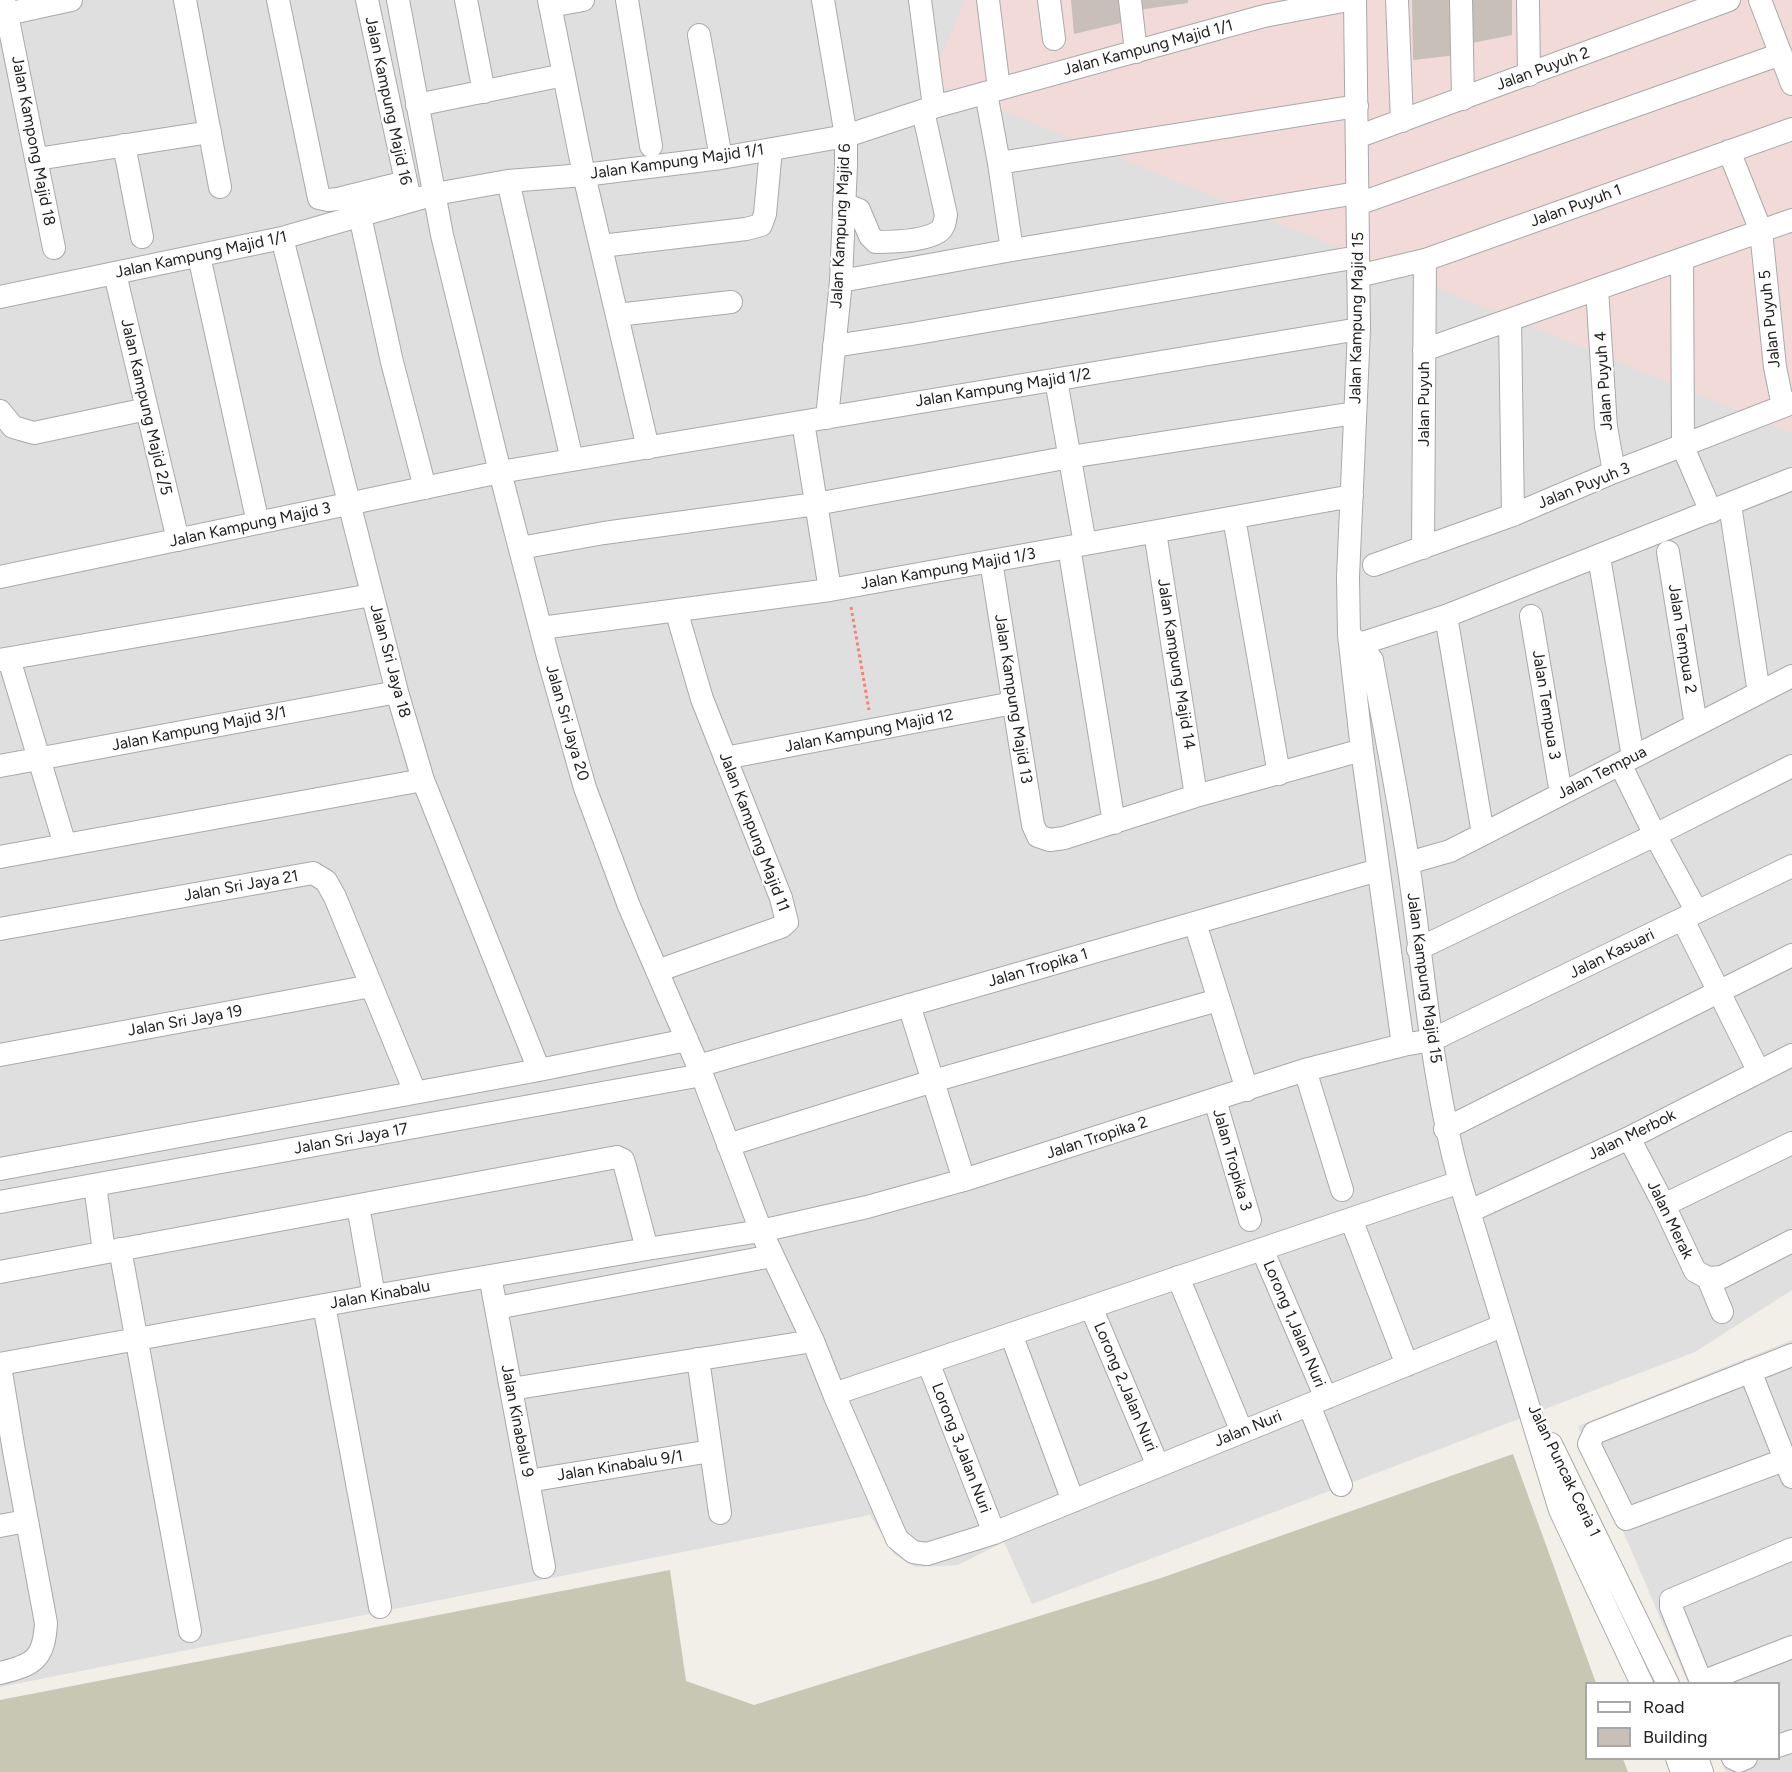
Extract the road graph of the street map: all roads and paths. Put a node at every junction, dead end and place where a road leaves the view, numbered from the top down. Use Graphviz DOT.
graph roads {
  1 [pos="71,0"];
  2 [pos="185,0"];
  3 [pos="278,0"];
  4 [pos="366,0"];
  5 [pos="398,0"];
  6 [pos="466,0"];
  7 [pos="583,0"];
  8 [pos="627,0"];
  9 [pos="823,0"];
  10 [pos="920,0"];
  11 [pos="988,0"];
  12 [pos="1049,0"];
  13 [pos="1130,0"];
  14 [pos="1348,0"];
  15 [pos="1355,0"];
  16 [pos="1397,0"];
  17 [pos="1461,0"];
  18 [pos="1528,0"];
  19 [pos="1729,0"];
  20 [pos="1760,0"];
  21 [pos="549,3"];
  22 [pos="5,7"];
  23 [pos="1263,8"];
  24 [pos="699,34"];
  25 [pos="1054,39"];
  26 [pos="1136,52"];
  27 [pos="1780,54"];
  28 [pos="564,75"];
  29 [pos="1529,75"];
  30 [pos="1792,84"];
  31 [pos="992,91"];
  32 [pos="484,92"];
  33 [pos="1463,99"];
  34 [pos="417,105"];
  35 [pos="1357,106"];
  36 [pos="929,109"];
  37 [pos="1402,121"];
  38 [pos="1792,129"];
  39 [pos="210,132"];
  40 [pos="846,136"];
  41 [pos="1357,137"];
  42 [pos="124,145"];
  43 [pos="651,146"];
  44 [pos="771,149"];
  45 [pos="1729,151"];
  46 [pos="721,158"];
  47 [pos="37,159"];
  48 [pos="999,163"];
  49 [pos="584,175"];
  50 [pos="508,181"];
  51 [pos="220,187"];
  52 [pos="408,192"];
  53 [pos="435,194"];
  54 [pos="1358,199"];
  55 [pos="844,204"];
  56 [pos="360,216"];
  57 [pos="1792,220"];
  58 [pos="1761,231"];
  59 [pos="142,237"];
  60 [pos="282,238"];
  61 [pos="601,246"];
  62 [pos="54,248"];
  63 [pos="1012,250"];
  64 [pos="199,256"];
  65 [pos="1682,259"];
  66 [pos="1425,260"];
  67 [pos="1358,267"];
  68 [pos="115,274"];
  69 [pos="841,281"];
  70 [pos="1597,289"];
  71 [pos="0,297"];
  72 [pos="731,302"];
  73 [pos="617,315"];
  74 [pos="1510,320"];
  75 [pos="1359,329"];
  76 [pos="834,346"];
  77 [pos="1424,350"];
  78 [pos="1056,380"];
  79 [pos="1787,405"];
  80 [pos="147,409"];
  81 [pos="0,411"];
  82 [pos="1355,413"];
  83 [pos="827,418"];
  84 [pos="802,422"];
  85 [pos="1683,447"];
  86 [pos="648,448"];
  87 [pos="1070,458"];
  88 [pos="572,460"];
  89 [pos="500,472"];
  90 [pos="1614,472"];
  91 [pos="1792,479"];
  92 [pos="424,488"];
  93 [pos="1352,496"];
  94 [pos="348,504"];
  95 [pos="816,504"];
  96 [pos="1720,508"];
  97 [pos="1513,515"];
  98 [pos="1234,518"];
  99 [pos="258,523"];
  100 [pos="1155,532"];
  101 [pos="178,540"];
  102 [pos="1077,546"];
  103 [pos="520,548"];
  104 [pos="1423,548"];
  105 [pos="1668,552"];
  106 [pos="1599,557"];
  107 [pos="991,561"];
  108 [pos="1374,565"];
  109 [pos="0,577"];
  110 [pos="839,589"];
  111 [pos="372,595"];
  112 [pos="676,610"];
  113 [pos="1446,616"];
  114 [pos="1531,616"];
  115 [pos="541,628"];
  116 [pos="1354,640"];
  117 [pos="4,660"];
  118 [pos="1792,676"];
  119 [pos="397,692"];
  120 [pos="1759,693"];
  121 [pos="1013,703"];
  122 [pos="1696,725"];
  123 [pos="873,730"];
  124 [pos="1362,750"];
  125 [pos="39,758"];
  126 [pos="725,758"];
  127 [pos="1626,761"];
  128 [pos="0,766"];
  129 [pos="1792,766"];
  130 [pos="1279,774"];
  131 [pos="423,780"];
  132 [pos="1561,794"];
  133 [pos="1196,796"];
  134 [pos="1114,823"];
  135 [pos="1483,834"];
  136 [pos="1655,835"];
  137 [pos="65,845"];
  138 [pos="0,857"];
  139 [pos="1408,863"];
  140 [pos="1792,866"];
  141 [pos="1378,870"];
  142 [pos="1690,916"];
  143 [pos="1195,923"];
  144 [pos="0,929"];
  145 [pos="1418,949"];
  146 [pos="1792,955"];
  147 [pos="657,971"];
  148 [pos="371,986"];
  149 [pos="1719,992"];
  150 [pos="1218,1000"];
  151 [pos="909,1005"];
  152 [pos="687,1040"];
  153 [pos="1432,1040"];
  154 [pos="1403,1045"];
  155 [pos="0,1055"];
  156 [pos="1792,1055"];
  157 [pos="539,1070"];
  158 [pos="1305,1070"];
  159 [pos="700,1071"];
  160 [pos="1759,1072"];
  161 [pos="933,1081"];
  162 [pos="1247,1090"];
  163 [pos="415,1092"];
  164 [pos="1215,1100"];
  165 [pos="1445,1129"];
  166 [pos="1629,1138"];
  167 [pos="1792,1143"];
  168 [pos="728,1145"];
  169 [pos="0,1169"];
  170 [pos="964,1180"];
  171 [pos="1460,1182"];
  172 [pos="95,1185"];
  173 [pos="1342,1190"];
  174 [pos="0,1202"];
  175 [pos="1664,1205"];
  176 [pos="358,1206"];
  177 [pos="1470,1210"];
  178 [pos="1351,1219"];
  179 [pos="1250,1220"];
  180 [pos="761,1232"];
  181 [pos="1792,1241"];
  182 [pos="647,1249"];
  183 [pos="1262,1249"];
  184 [pos="112,1251"];
  185 [pos="772,1256"];
  186 [pos="0,1272"];
  187 [pos="490,1276"];
  188 [pos="1178,1278"];
  189 [pos="1708,1278"];
  190 [pos="374,1296"];
  191 [pos="324,1305"];
  192 [pos="1091,1307"];
  193 [pos="496,1308"];
  194 [pos="1722,1312"];
  195 [pos="1502,1326"];
  196 [pos="1011,1334"];
  197 [pos="136,1341"];
  198 [pos="813,1341"];
  199 [pos="1792,1355"];
  200 [pos="698,1359"];
  201 [pos="928,1362"];
  202 [pos="0,1365"];
  203 [pos="1407,1365"];
  204 [pos="1750,1371"];
  205 [pos="1522,1386"];
  206 [pos="511,1389"];
  207 [pos="834,1394"];
  208 [pos="1317,1401"];
  209 [pos="1242,1432"];
  210 [pos="711,1450"];
  211 [pos="7,1452"];
  212 [pos="1790,1465"];
  213 [pos="1158,1466"];
  214 [pos="528,1481"];
  215 [pos="1341,1485"];
  216 [pos="1073,1501"];
  217 [pos="720,1513"];
  218 [pos="26,1521"];
  219 [pos="0,1526"];
  220 [pos="994,1533"];
  221 [pos="1792,1550"];
  222 [pos="544,1567"];
  223 [pos="380,1606"];
  224 [pos="190,1631"];
  225 [pos="1792,1647"];
  226 [pos="0,1673"];
  227 [pos="1642,1682"];
  228 [pos="1668,1682"];
  229 [pos="1702,1682"];
  230 [pos="1704,1682"];
  1 -- 22 [label="street"];
  2 -- 39 [label="street"];
  3 -- 52 [label="street"];
  4 -- 52 [label="street, Jalan Kampung Majid 16"];
  5 -- 34 [label="street, Jalan Sri Jaya 20"];
  6 -- 32 [label="street"];
  7 -- 21 [label="street"];
  8 -- 43 [label="street"];
  9 -- 40 [label="street, Jalan Kampung Majid 6"];
  10 -- 36 [label="street"];
  11 -- 31 [label="street"];
  12 -- 25 [label="street"];
  13 -- 26 [label="street"];
  14 -- 23 [label="street, Jalan Kampung Majid 1/1"];
  15 -- 35 [label="street, Jalan Kampung Majid 15"];
  16 -- 37 [label="street"];
  17 -- 33 [label="street"];
  18 -- 29 [label="street"];
  19 -- 29 [label="street, Jalan Puyuh 2"];
  20 -- 27 [label="street"];
  21 -- 28 [label="street"];
  22 -- 47 [label="street, Jalan Kampong Majid 18"];
  23 -- 26 [label="street, Jalan Kampung Majid 1/1"];
  24 -- 46 [label="street"];
  26 -- 31 [label="street, Jalan Kampung Majid 1/1"];
  27 -- 30 [label="street"];
  27 -- 54 [label="street"];
  28 -- 32 [label="street"];
  28 -- 49 [label="street"];
  29 -- 33 [label="street, Jalan Puyuh 2"];
  31 -- 36 [label="street, Jalan Kampung Majid 1/1"];
  31 -- 48 [label="street"];
  32 -- 34 [label="street"];
  33 -- 37 [label="street, Jalan Puyuh 2"];
  34 -- 53 [label="street, Jalan Sri Jaya 20"];
  35 -- 41 [label="street, Jalan Kampung Majid 15"];
  35 -- 48 [label="street"];
  36 -- 40 [label="street, Jalan Kampung Majid 1/1"];
  36 -- 55 [label="street"];
  37 -- 41 [label="street, Jalan Puyuh 2"];
  38 -- 45 [label="street, Jalan Puyuh 1"];
  39 -- 42 [label="street"];
  39 -- 51 [label="street"];
  40 -- 44 [label="street, Jalan Kampung Majid 1/1"];
  40 -- 55 [label="street, Jalan Kampung Majid 6"];
  41 -- 54 [label="street, Jalan Kampung Majid 15"];
  42 -- 47 [label="street"];
  42 -- 59 [label="street"];
  44 -- 46 [label="street, Jalan Kampung Majid 1/1"];
  44 -- 61 [label="street"];
  45 -- 58 [label="street, Jalan Puyuh 5"];
  45 -- 66 [label="street, Jalan Puyuh 1"];
  46 -- 49 [label="street, Jalan Kampung Majid 1/1"];
  47 -- 62 [label="street, Jalan Kampong Majid 18"];
  48 -- 63 [label="street"];
  49 -- 50 [label="street, Jalan Kampung Majid 1/1"];
  49 -- 61 [label="street"];
  50 -- 53 [label="street, Jalan Kampung Majid 1/1"];
  50 -- 88 [label="street"];
  52 -- 53 [label="street, Jalan Kampung Majid 1/1"];
  52 -- 56 [label="street, Jalan Kampung Majid 1/1"];
  53 -- 89 [label="street, Jalan Sri Jaya 20"];
  54 -- 63 [label="street"];
  54 -- 67 [label="street, Jalan Kampung Majid 15"];
  55 -- 69 [label="street, Jalan Kampung Majid 6"];
  56 -- 60 [label="street, Jalan Kampung Majid 1/1"];
  56 -- 92 [label="street"];
  57 -- 58 [label="street"];
  58 -- 65 [label="street"];
  58 -- 79 [label="street, Jalan Puyuh 5"];
  60 -- 64 [label="street, Jalan Kampung Majid 1/1"];
  60 -- 94 [label="street, Jalan Sri Jaya 18"];
  61 -- 73 [label="street"];
  63 -- 69 [label="street"];
  64 -- 68 [label="street, Jalan Kampung Majid 1/1"];
  64 -- 99 [label="street"];
  65 -- 70 [label="street"];
  65 -- 85 [label="street"];
  66 -- 67 [label="street, Jalan Puyuh 1"];
  66 -- 77 [label="street, Jalan Puyuh"];
  67 -- 75 [label="street, Jalan Kampung Majid 15"];
  67 -- 76 [label="street, Jalan Puyuh 1"];
  68 -- 71 [label="street, Jalan Kampung Majid 1/1"];
  68 -- 80 [label="street, Jalan Kampung Majid 2/5"];
  69 -- 76 [label="street, Jalan Kampung Majid 6"];
  70 -- 74 [label="street"];
  70 -- 90 [label="street, Jalan Puyuh 4"];
  72 -- 73 [label="street"];
  73 -- 86 [label="street"];
  74 -- 77 [label="street"];
  74 -- 97 [label="street"];
  75 -- 78 [label="street, Jalan Kampung Majid 1/2"];
  75 -- 82 [label="street, Jalan Kampung Majid 15"];
  76 -- 83 [label="street, Jalan Kampung Majid 6"];
  77 -- 104 [label="street, Jalan Puyuh"];
  78 -- 83 [label="street, Jalan Kampung Majid 1/2"];
  78 -- 87 [label="street"];
  79 -- 85 [label="street, Jalan Puyuh 3"];
  80 -- 81 [label="street"];
  80 -- 101 [label="street, Jalan Kampung Majid 2/5"];
  82 -- 87 [label="street"];
  82 -- 93 [label="street, Jalan Kampung Majid 15"];
  83 -- 84 [label="street, Jalan Kampung Majid 1/2"];
  84 -- 86 [label="street, Jalan Kampung Majid 1/2"];
  84 -- 95 [label="street"];
  85 -- 90 [label="street, Jalan Puyuh 3"];
  85 -- 96 [label="street"];
  86 -- 88 [label="street, Jalan Kampung Majid 1/2"];
  87 -- 95 [label="street"];
  87 -- 102 [label="street"];
  88 -- 89 [label="street, Jalan Kampung Majid 1/2"];
  89 -- 92 [label="street, Jalan Kampung Majid 3"];
  89 -- 103 [label="street, Jalan Sri Jaya 20"];
  90 -- 97 [label="street, Jalan Puyuh 3"];
  91 -- 96 [label="street"];
  92 -- 94 [label="street, Jalan Kampung Majid 3"];
  93 -- 98 [label="street, Jalan Kampung Majid 1/3"];
  93 -- 116 [label="street, Jalan Kampung Majid 15"];
  94 -- 99 [label="street, Jalan Kampung Majid 3"];
  94 -- 111 [label="street, Jalan Sri Jaya 18"];
  95 -- 103 [label="street"];
  95 -- 110 [label="street"];
  96 -- 106 [label="street"];
  96 -- 120 [label="street"];
  97 -- 104 [label="street, Jalan Puyuh 3"];
  98 -- 100 [label="street, Jalan Kampung Majid 1/3"];
  98 -- 130 [label="street"];
  99 -- 101 [label="street, Jalan Kampung Majid 3"];
  100 -- 102 [label="street, Jalan Kampung Majid 1/3"];
  100 -- 133 [label="street, Jalan Kampung Majid 14"];
  101 -- 109 [label="street, Jalan Kampung Majid 3"];
  102 -- 107 [label="street, Jalan Kampung Majid 1/3"];
  102 -- 134 [label="street"];
  103 -- 115 [label="street, Jalan Sri Jaya 20"];
  104 -- 108 [label="street, Jalan Puyuh 3"];
  105 -- 122 [label="street, Jalan Tempua 2"];
  106 -- 113 [label="street"];
  106 -- 127 [label="street"];
  107 -- 110 [label="street, Jalan Kampung Majid 1/3"];
  107 -- 121 [label="street, Jalan Kampung Majid 13"];
  110 -- 112 [label="street, Jalan Kampung Majid 1/3"];
  110 -- 123 [label="path"];
  111 -- 117 [label="street"];
  111 -- 119 [label="street, Jalan Sri Jaya 18"];
  112 -- 115 [label="street, Jalan Kampung Majid 1/3"];
  112 -- 126 [label="street, Jalan Kampung Majid 11"];
  113 -- 116 [label="street"];
  113 -- 135 [label="street"];
  114 -- 132 [label="street, Jalan Tempua 3"];
  115 -- 147 [label="street, Jalan Sri Jaya 20"];
  116 -- 124 [label="street, Jalan Kampung Majid 15"];
  116 -- 139 [label="street, Jalan Kampung Majid 15"];
  117 -- 125 [label="street"];
  118 -- 120 [label="street, Jalan Tempua"];
  119 -- 125 [label="street, Jalan Kampung Majid 3/1"];
  119 -- 131 [label="street, Jalan Sri Jaya 18"];
  120 -- 122 [label="street, Jalan Tempua"];
  121 -- 123 [label="street, Jalan Kampung Majid 12"];
  121 -- 134 [label="street, Jalan Kampung Majid 13"];
  122 -- 127 [label="street, Jalan Tempua"];
  123 -- 126 [label="street, Jalan Kampung Majid 12"];
  124 -- 130 [label="street"];
  124 -- 141 [label="street, Jalan Kampung Majid 15"];
  125 -- 128 [label="street, Jalan Kampung Majid 3/1"];
  125 -- 137 [label="street"];
  126 -- 147 [label="street, Jalan Kampung Majid 11"];
  127 -- 132 [label="street, Jalan Tempua"];
  127 -- 136 [label="street"];
  129 -- 136 [label="street"];
  130 -- 133 [label="street"];
  131 -- 137 [label="street"];
  131 -- 157 [label="street, Jalan Sri Jaya 18"];
  132 -- 135 [label="street, Jalan Tempua"];
  133 -- 134 [label="street"];
  135 -- 139 [label="street, Jalan Tempua"];
  136 -- 142 [label="street"];
  136 -- 145 [label="street"];
  137 -- 138 [label="street"];
  139 -- 145 [label="street, Jalan Kampung Majid 15"];
  140 -- 142 [label="street, Jalan Kasuari"];
  141 -- 143 [label="street, Jalan Tropika 1"];
  141 -- 154 [label="street, Jalan Kampung Majid 15"];
  142 -- 149 [label="street"];
  142 -- 153 [label="street, Jalan Kasuari"];
  143 -- 150 [label="street"];
  143 -- 151 [label="street, Jalan Tropika 1"];
  144 -- 148 [label="street, Jalan Sri Jaya 21"];
  145 -- 153 [label="street, Jalan Kampung Majid 15"];
  146 -- 149 [label="street"];
  147 -- 152 [label="street, Jalan Sri Jaya 20"];
  148 -- 155 [label="street, Jalan Sri Jaya 19"];
  148 -- 163 [label="street, Jalan Sri Jaya 21"];
  149 -- 160 [label="street"];
  149 -- 165 [label="street"];
  150 -- 161 [label="street"];
  150 -- 162 [label="street"];
  151 -- 159 [label="street, Jalan Tropika 1"];
  151 -- 161 [label="street"];
  152 -- 157 [label="street, Jalan Sri Jaya 17"];
  152 -- 159 [label="street, Jalan Sri Jaya 20"];
  153 -- 154 [label="street, Jalan Tropika 2"];
  153 -- 165 [label="street, Jalan Kampung Majid 15"];
  154 -- 158 [label="street, Jalan Tropika 2"];
  156 -- 160 [label="street, Jalan Merbok"];
  157 -- 163 [label="street, Jalan Sri Jaya 17"];
  158 -- 162 [label="street, Jalan Tropika 2"];
  158 -- 173 [label="street"];
  159 -- 168 [label="street, Jalan Sri Jaya 20"];
  159 -- 172 [label="street, Jalan Sri Jaya 17"];
  160 -- 166 [label="street, Jalan Merbok"];
  161 -- 168 [label="street"];
  161 -- 170 [label="street"];
  162 -- 164 [label="street, Jalan Tropika 2"];
  163 -- 169 [label="street, Jalan Sri Jaya 17"];
  164 -- 170 [label="street, Jalan Tropika 2"];
  164 -- 179 [label="street, Jalan Tropika 3"];
  165 -- 171 [label="street, Jalan Kampung Majid 15"];
  166 -- 175 [label="street, Jalan Merak"];
  166 -- 177 [label="street, Jalan Merbok"];
  167 -- 175 [label="street"];
  168 -- 180 [label="street, Jalan Sri Jaya 20"];
  170 -- 180 [label="street, Jalan Tropika 2"];
  171 -- 177 [label="street, Jalan Kampung Majid 15"];
  171 -- 178 [label="street"];
  172 -- 174 [label="street, Jalan Sri Jaya 17"];
  172 -- 184 [label="street"];
  175 -- 189 [label="street, Jalan Merak"];
  176 -- 182 [label="street"];
  176 -- 184 [label="street"];
  176 -- 190 [label="street"];
  177 -- 195 [label="street, Jalan Kampung Majid 15"];
  178 -- 183 [label="street"];
  178 -- 203 [label="street"];
  180 -- 182 [label="street, Jalan Kinabalu"];
  180 -- 185 [label="street, Jalan Sri Jaya 20"];
  181 -- 189 [label="street"];
  182 -- 187 [label="street, Jalan Kinabalu"];
  183 -- 188 [label="street"];
  183 -- 208 [label="street, Lorong 1,Jalan Nuri"];
  184 -- 186 [label="street"];
  184 -- 197 [label="street"];
  185 -- 193 [label="street"];
  185 -- 198 [label="street, Jalan Sri Jaya 20"];
  187 -- 190 [label="street, Jalan Kinabalu"];
  187 -- 193 [label="street, Jalan Kinabalu 9"];
  188 -- 192 [label="street"];
  188 -- 209 [label="street"];
  189 -- 194 [label="street"];
  190 -- 191 [label="street, Jalan Kinabalu"];
  191 -- 197 [label="street, Jalan Kinabalu"];
  191 -- 223 [label="street"];
  192 -- 196 [label="street"];
  192 -- 213 [label="street, Lorong 2,Jalan Nuri"];
  193 -- 206 [label="street, Jalan Kinabalu 9"];
  195 -- 203 [label="street, Jalan Nuri"];
  195 -- 205 [label="street, Jalan Kampung Majid 15"];
  196 -- 201 [label="street"];
  196 -- 216 [label="street"];
  197 -- 202 [label="street, Jalan Kinabalu"];
  197 -- 224 [label="street"];
  198 -- 200 [label="street"];
  198 -- 207 [label="street, Jalan Sri Jaya 20"];
  199 -- 204 [label="street"];
  200 -- 206 [label="street"];
  200 -- 210 [label="street"];
  201 -- 207 [label="street"];
  201 -- 220 [label="street, Lorong 3,Jalan Nuri"];
  202 -- 211 [label="street"];
  203 -- 208 [label="street, Jalan Nuri"];
  204 -- 212 [label="street"];
  204 -- 212 [label="street"];
  205 -- 227 [label="street, Jalan Puncak Ceria 1"];
  205 -- 228 [label="street, Jalan Puncak Ceria 1"];
  206 -- 214 [label="street, Jalan Kinabalu 9"];
  207 -- 220 [label="street, Jalan Nuri"];
  208 -- 209 [label="street, Jalan Nuri"];
  208 -- 215 [label="street, Lorong 1,Jalan Nuri"];
  209 -- 213 [label="street, Jalan Nuri"];
  210 -- 214 [label="street, Jalan Kinabalu 9/1"];
  210 -- 217 [label="street"];
  211 -- 218 [label="street"];
  213 -- 216 [label="street, Jalan Nuri"];
  214 -- 222 [label="street, Jalan Kinabalu 9"];
  216 -- 220 [label="street, Jalan Nuri"];
  218 -- 219 [label="street"];
  218 -- 226 [label="street"];
  221 -- 229 [label="street"];
  225 -- 230 [label="street"];
}
